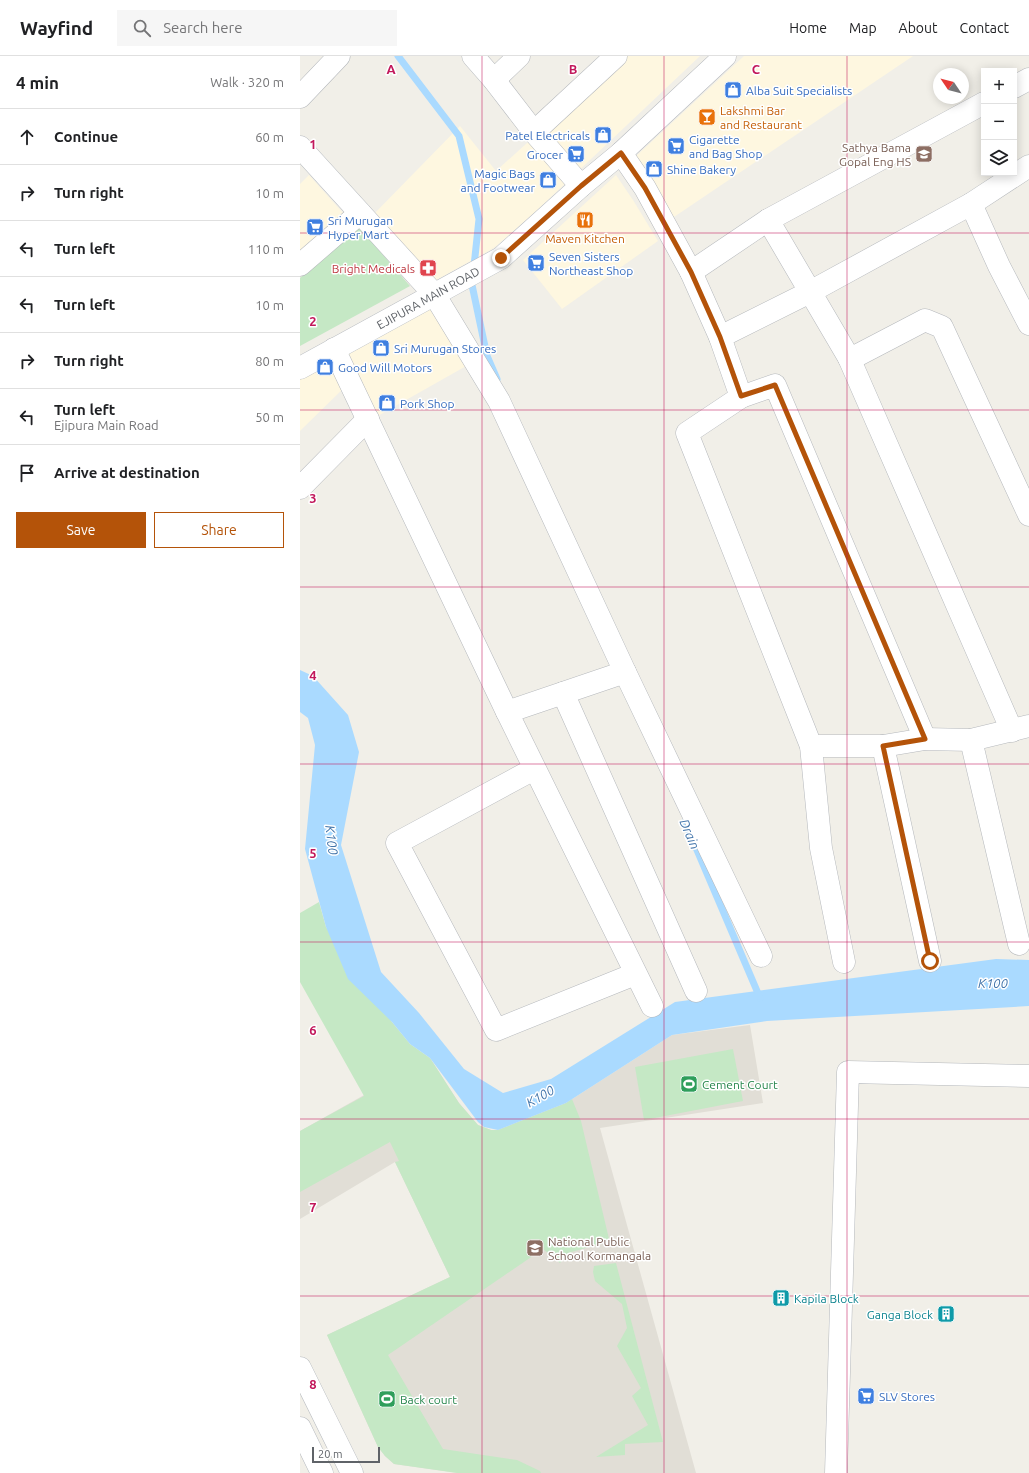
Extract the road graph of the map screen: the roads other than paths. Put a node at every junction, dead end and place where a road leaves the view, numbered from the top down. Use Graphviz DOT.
graph roads {
  1 [pos="339,56"];
  2 [pos="473,56"];
  3 [pos="519,56"];
  4 [pos="616,56"];
  5 [pos="725,56"];
  6 [pos="1029,79"];
  7 [pos="494,80"];
  8 [pos="1017,85"];
  9 [pos="300,97"];
  10 [pos="982,104"];
  11 [pos="534,132"];
  12 [pos="300,147"];
  13 [pos="621,153"];
  14 [pos="1029,166"];
  15 [pos="581,186"];
  16 [pos="971,204"];
  17 [pos="360,213"];
  18 [pos="768,220"];
  19 [pos="300,265"];
  20 [pos="691,272"];
  21 [pos="810,292"];
  22 [pos="434,294"];
  23 [pos="1029,324"];
  24 [pos="720,337"];
  25 [pos="334,349"];
  26 [pos="849,358"];
  27 [pos="300,368"];
  28 [pos="741,396"];
  29 [pos="368,419"];
  30 [pos="300,488"];
  31 [pos="1029,515"];
  32 [pos="625,672"];
  33 [pos="563,693"];
  34 [pos="507,712"];
  35 [pos="1021,729"];
  36 [pos="925,739"];
  37 [pos="971,740"];
  38 [pos="811,746"];
  39 [pos="883,746"];
  40 [pos="534,769"];
  41 [pos="1019,944"];
  42 [pos="761,956"];
  43 [pos="930,961"];
  44 [pos="844,962"];
  45 [pos="635,974"];
  46 [pos="696,991"];
  47 [pos="652,1006"];
  48 [pos="1029,1076"];
  49 [pos="300,1368"];
  50 [pos="300,1428"];
  51 [pos="322,1473"];
  52 [pos="352,1473"];
  53 [pos="836,1473"];
  1 -- 9 [label="street"];
  2 -- 7 [label="street"];
  3 -- 7 [label="street"];
  4 -- 11 [label="street"];
  5 -- 13 [label="street, EJIPURA MAIN ROAD"];
  6 -- 8 [label="street"];
  7 -- 11 [label="street"];
  10 -- 18 [label="street"];
  11 -- 15 [label="street"];
  12 -- 17 [label="street"];
  13 -- 15 [label="street, EJIPURA MAIN ROAD"];
  13 -- 20 [label="street"];
  14 -- 16 [label="street"];
  15 -- 22 [label="street, EJIPURA MAIN ROAD"];
  16 -- 21 [label="street"];
  16 -- 23 [label="street"];
  17 -- 19 [label="street"];
  17 -- 22 [label="street"];
  18 -- 20 [label="street"];
  18 -- 21 [label="street"];
  20 -- 24 [label="street"];
  21 -- 24 [label="street"];
  21 -- 26 [label="street"];
  22 -- 25 [label="street, EJIPURA MAIN ROAD"];
  22 -- 32 [label="street"];
  24 -- 28 [label="street"];
  25 -- 27 [label="street, EJIPURA MAIN ROAD"];
  25 -- 29 [label="street"];
  26 -- 31 [label="street"];
  26 -- 35 [label="street"];
  28 -- 36 [label="street"];
  28 -- 38 [label="street"];
  29 -- 30 [label="street"];
  29 -- 34 [label="street"];
  32 -- 33 [label="street"];
  32 -- 42 [label="street"];
  33 -- 34 [label="street"];
  33 -- 46 [label="street"];
  34 -- 40 [label="street"];
  35 -- 37 [label="street"];
  36 -- 37 [label="street"];
  36 -- 39 [label="street"];
  37 -- 41 [label="street"];
  38 -- 39 [label="street"];
  38 -- 44 [label="street"];
  39 -- 43 [label="street"];
  40 -- 45 [label="street"];
  40 -- 45 [label="street"];
  45 -- 47 [label="street"];
  48 -- 53 [label="street"];
  49 -- 52 [label="street"];
  50 -- 51 [label="street"];
}
